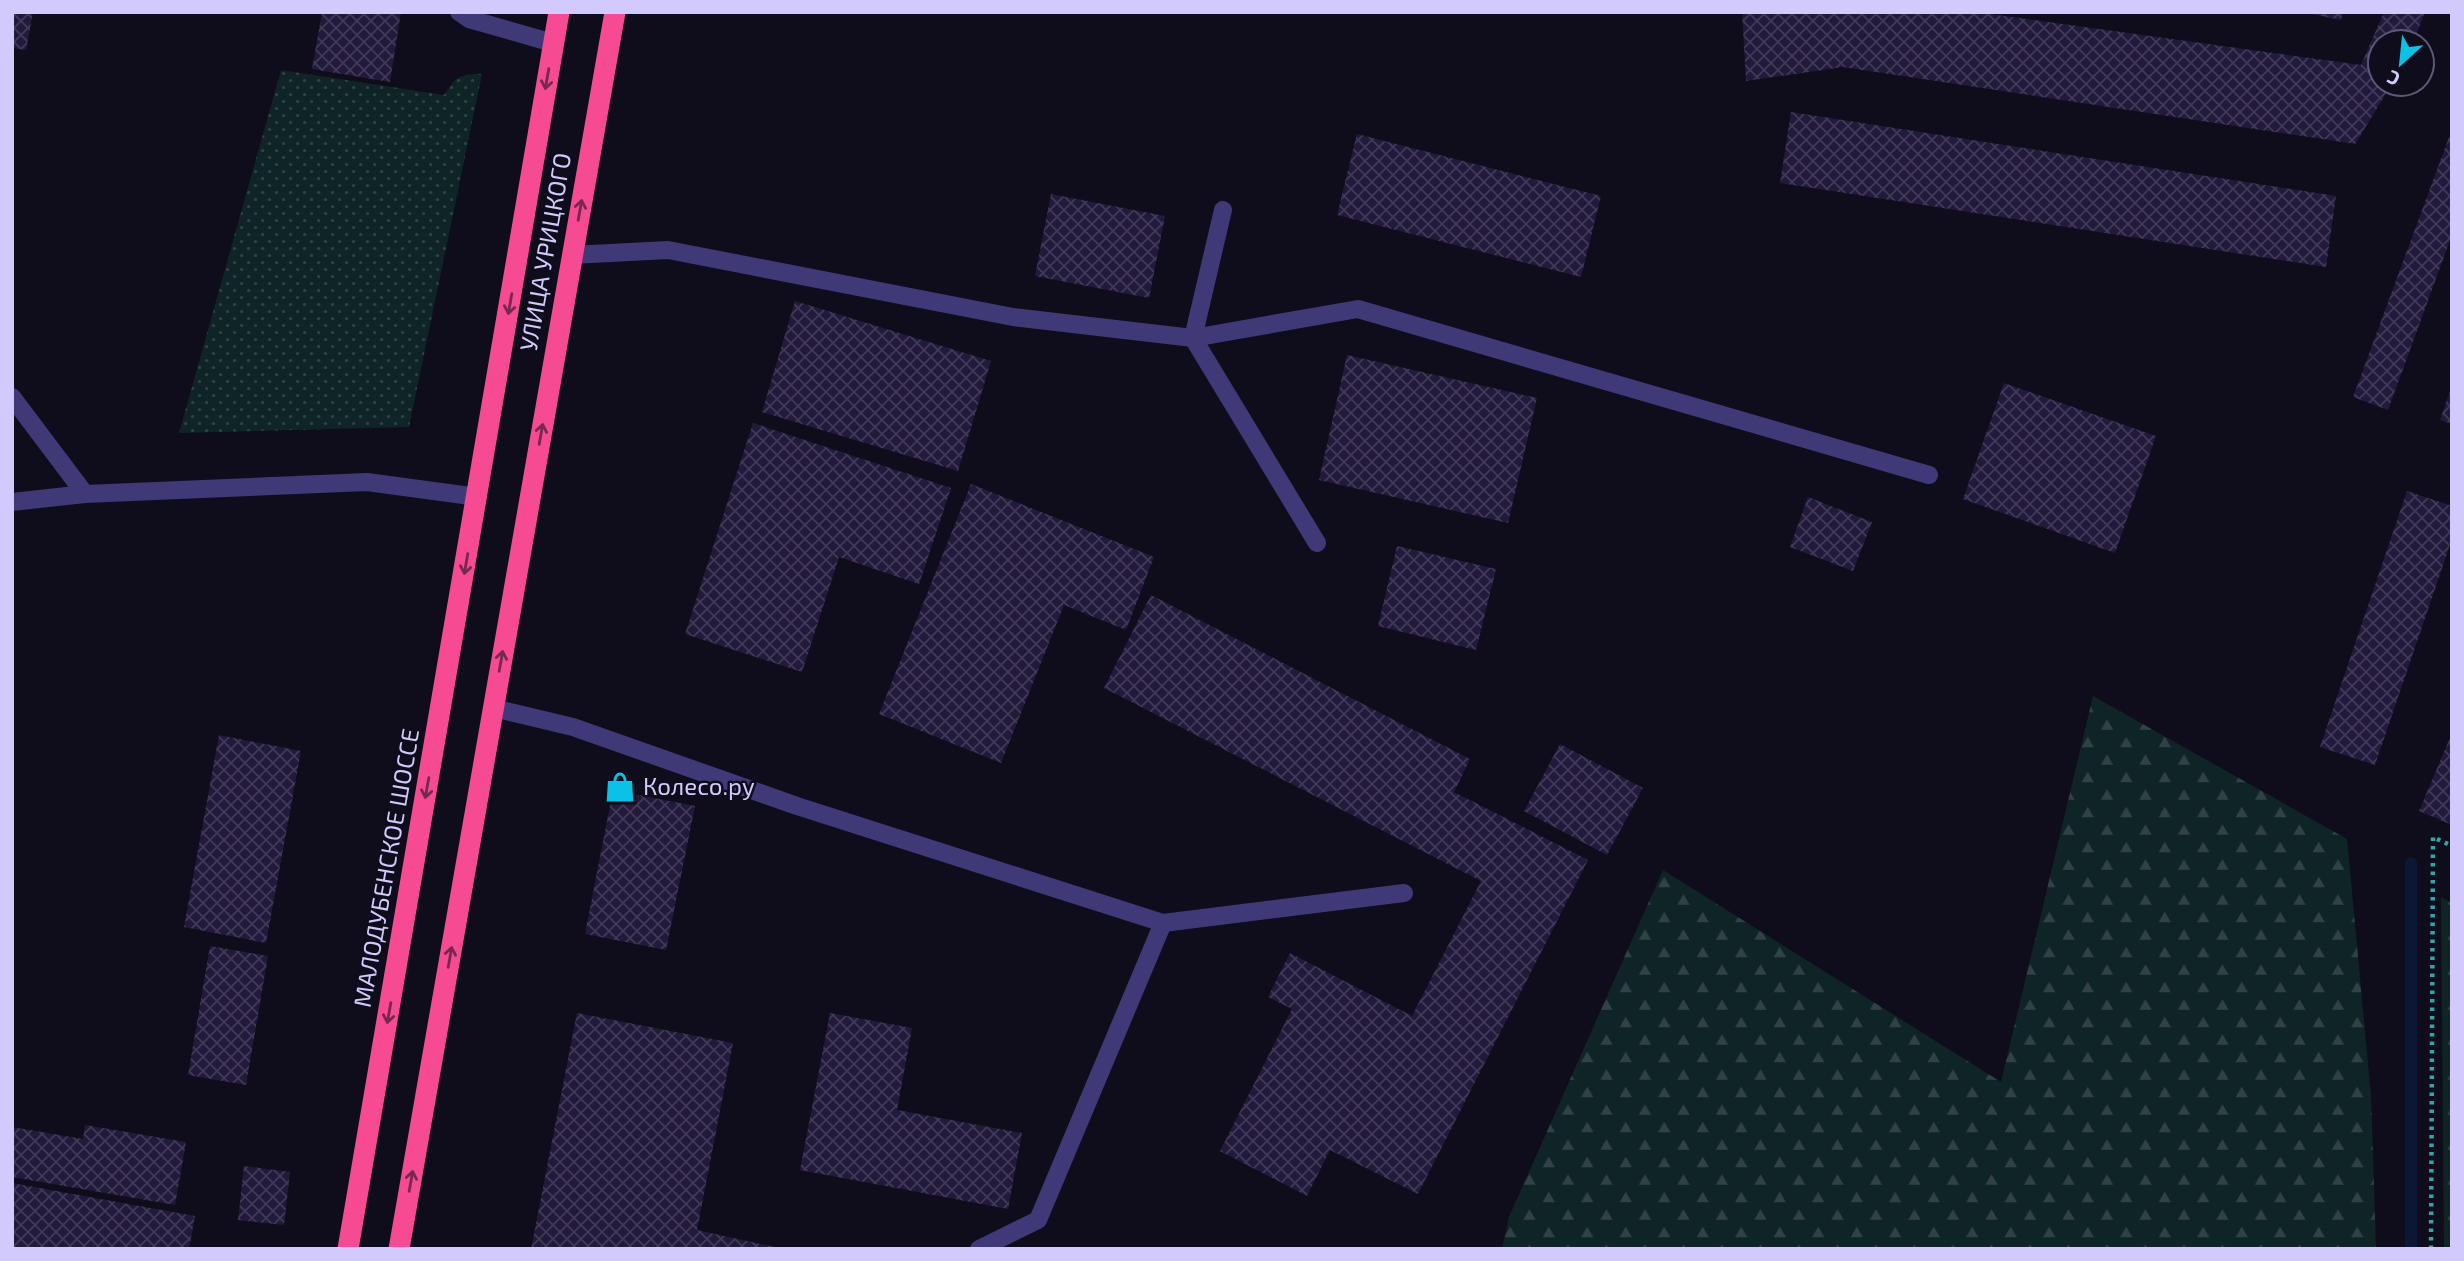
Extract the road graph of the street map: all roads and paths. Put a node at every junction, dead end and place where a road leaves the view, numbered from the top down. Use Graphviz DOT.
graph roads {
  1 [pos="459,12"];
  2 [pos="559,12"];
  3 [pos="615,12"];
  4 [pos="554,43"];
  5 [pos="1223,210"];
  6 [pos="572,255"];
  7 [pos="1193,338"];
  8 [pos="12,397"];
  9 [pos="1929,475"];
  10 [pos="85,494"];
  11 [pos="478,497"];
  12 [pos="12,502"];
  13 [pos="1317,543"];
  14 [pos="493,708"];
  15 [pos="2452,846"];
  16 [pos="1404,893"];
  17 [pos="1163,923"];
  18 [pos="348,1249"];
  19 [pos="400,1249"];
  20 [pos="979,1249"];
  21 [pos="2431,1249"];
  1 -- 4 [label="lane"];
  2 -- 4 [label="highway, УЛИЦА УРИЦКОГО"];
  6 -- 3 [label="highway, УЛИЦА УРИЦКОГО, one-way"];
  4 -- 11 [label="highway, УЛИЦА УРИЦКОГО, one-way"];
  5 -- 7 [label="lane"];
  6 -- 7 [label="lane"];
  14 -- 6 [label="highway, УЛИЦА УРИЦКОГО, one-way"];
  7 -- 9 [label="lane"];
  7 -- 13 [label="lane"];
  8 -- 10 [label="lane"];
  10 -- 11 [label="lane"];
  10 -- 12 [label="lane"];
  11 -- 18 [label="highway, МАЛОДУБЕНСКОЕ ШОССЕ, one-way"];
  14 -- 17 [label="lane"];
  19 -- 14 [label="highway, one-way"];
  15 -- 21 [label="path"];
  16 -- 17 [label="lane"];
  17 -- 20 [label="lane"];
}
